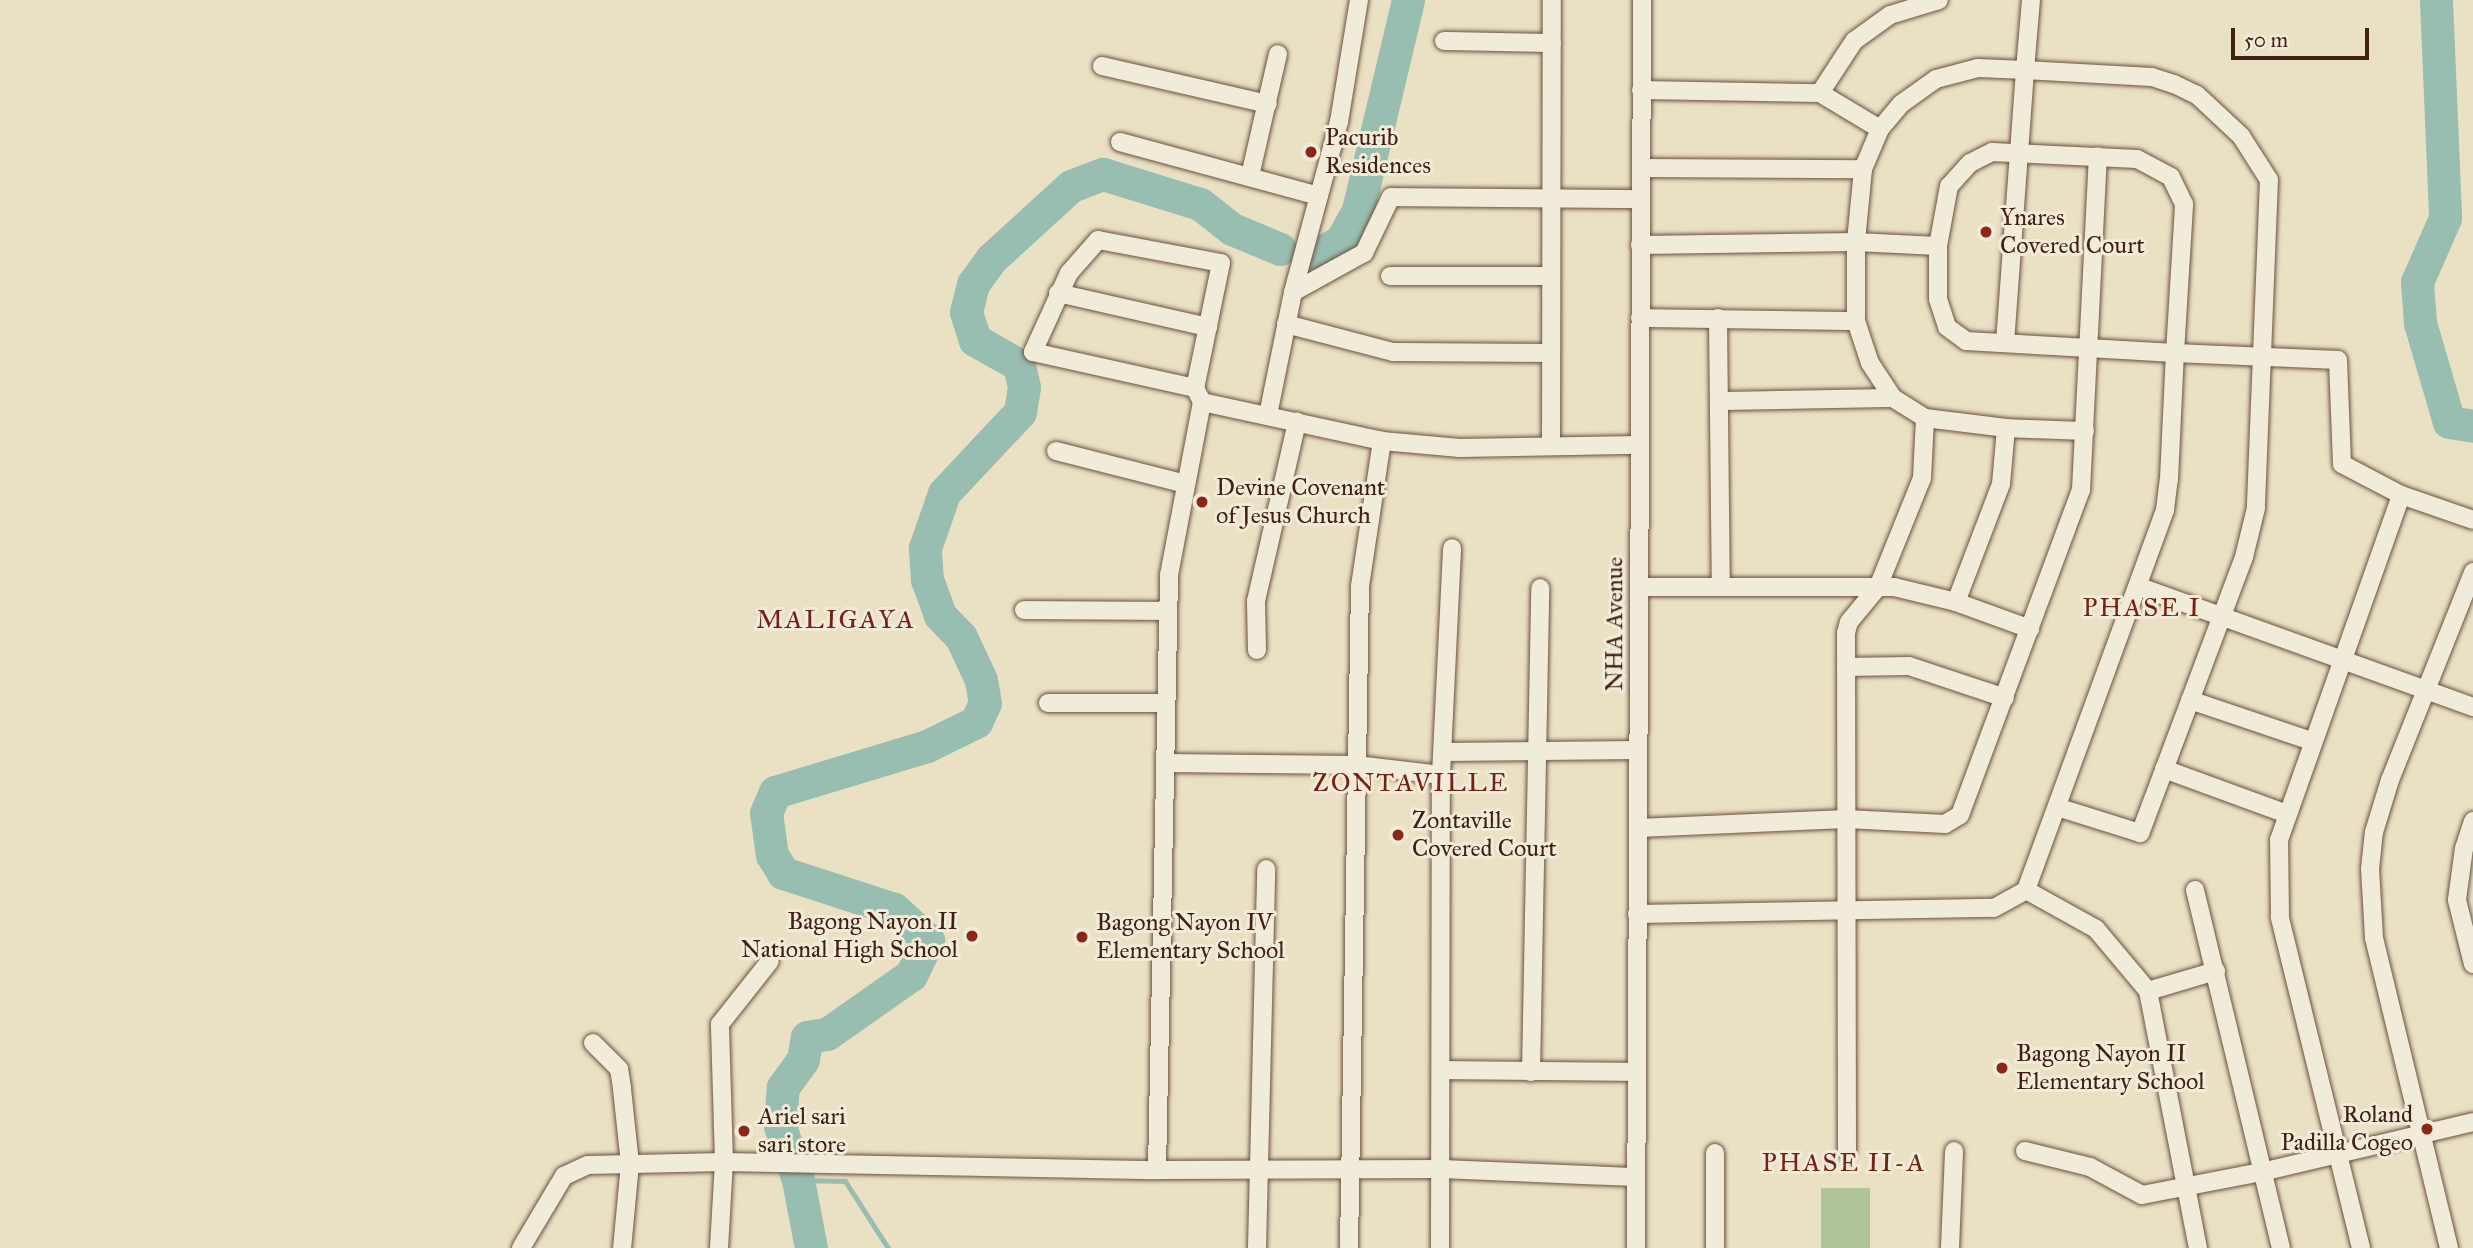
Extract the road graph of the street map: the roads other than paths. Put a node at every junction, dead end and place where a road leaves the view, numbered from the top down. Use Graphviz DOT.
graph roads {
  1 [pos="1552,0"];
  2 [pos="1642,0"];
  3 [pos="1939,0"];
  4 [pos="2031,0"];
  5 [pos="1359,1"];
  6 [pos="1444,41"];
  7 [pos="1552,43"];
  8 [pos="1278,54"];
  9 [pos="1102,66"];
  10 [pos="2025,70"];
  11 [pos="1641,90"];
  12 [pos="1821,93"];
  13 [pos="1268,104"];
  14 [pos="1880,129"];
  15 [pos="1120,142"];
  16 [pos="2020,153"];
  17 [pos="2098,156"];
  18 [pos="1640,168"];
  19 [pos="1863,169"];
  20 [pos="1250,176"];
  21 [pos="1318,196"];
  22 [pos="1552,198"];
  23 [pos="1640,199"];
  24 [pos="1856,242"];
  25 [pos="1640,245"];
  26 [pos="1938,246"];
  27 [pos="1390,276"];
  28 [pos="1550,276"];
  29 [pos="1293,292"];
  30 [pos="1058,293"];
  31 [pos="1640,318"];
  32 [pos="1718,318"];
  33 [pos="1856,321"];
  34 [pos="1286,324"];
  35 [pos="1208,327"];
  36 [pos="2005,343"];
  37 [pos="2085,348"];
  38 [pos="1551,352"];
  39 [pos="2175,353"];
  40 [pos="2263,356"];
  41 [pos="1198,395"];
  42 [pos="1893,398"];
  43 [pos="1720,401"];
  44 [pos="1268,415"];
  45 [pos="1925,418"];
  46 [pos="1297,422"];
  47 [pos="2006,428"];
  48 [pos="2085,431"];
  49 [pos="1382,441"];
  50 [pos="1639,445"];
  51 [pos="1551,446"];
  52 [pos="1056,451"];
  53 [pos="1185,484"];
  54 [pos="2401,495"];
  55 [pos="2473,520"];
  56 [pos="1452,548"];
  57 [pos="2473,572"];
  58 [pos="1640,587"];
  59 [pos="1721,587"];
  60 [pos="1878,587"];
  61 [pos="2140,587"];
  62 [pos="1540,588"];
  63 [pos="1956,602"];
  64 [pos="1024,610"];
  65 [pos="1168,611"];
  66 [pos="2222,617"];
  67 [pos="2030,629"];
  68 [pos="1257,650"];
  69 [pos="2340,660"];
  70 [pos="1846,667"];
  71 [pos="2426,691"];
  72 [pos="2005,698"];
  73 [pos="2190,700"];
  74 [pos="1048,703"];
  75 [pos="1166,703"];
  76 [pos="2473,707"];
  77 [pos="2311,741"];
  78 [pos="1536,750"];
  79 [pos="1638,750"];
  80 [pos="1445,752"];
  81 [pos="1165,763"];
  82 [pos="1356,765"];
  83 [pos="2164,769"];
  84 [pos="1441,775"];
  85 [pos="2057,807"];
  86 [pos="2287,814"];
  87 [pos="1846,819"];
  88 [pos="2473,821"];
  89 [pos="1638,828"];
  90 [pos="1266,869"];
  91 [pos="2026,890"];
  92 [pos="2195,890"];
  93 [pos="1848,912"];
  94 [pos="1637,914"];
  95 [pos="770,961"];
  96 [pos="2473,964"];
  97 [pos="2216,971"];
  98 [pos="2148,991"];
  99 [pos="593,1043"];
  100 [pos="1443,1070"];
  101 [pos="1531,1072"];
  102 [pos="1636,1072"];
  103 [pos="2473,1122"];
  104 [pos="2421,1135"];
  105 [pos="1847,1150"];
  106 [pos="1954,1151"];
  107 [pos="2025,1151"];
  108 [pos="1715,1153"];
  109 [pos="2339,1154"];
  110 [pos="724,1161"];
  111 [pos="630,1164"];
  112 [pos="1259,1169"];
  113 [pos="1442,1169"];
  114 [pos="1157,1170"];
  115 [pos="1353,1171"];
  116 [pos="2262,1172"];
  117 [pos="1636,1177"];
  118 [pos="2188,1189"];
  119 [pos="521,1248"];
  120 [pos="622,1248"];
  121 [pos="719,1248"];
  122 [pos="1256,1248"];
  123 [pos="1349,1248"];
  124 [pos="1440,1248"];
  125 [pos="1636,1248"];
  126 [pos="1715,1248"];
  127 [pos="1950,1248"];
  128 [pos="2198,1248"];
  129 [pos="2281,1248"];
  130 [pos="2361,1248"];
  131 [pos="2449,1248"];
  1 -- 7 [label="street"];
  2 -- 11 [label="street, NHA Avenue"];
  3 -- 12 [label="street"];
  4 -- 10 [label="street"];
  5 -- 21 [label="street"];
  6 -- 7 [label="street"];
  7 -- 22 [label="street"];
  8 -- 13 [label="street"];
  9 -- 13 [label="street"];
  10 -- 14 [label="street"];
  10 -- 16 [label="street"];
  10 -- 40 [label="street"];
  11 -- 12 [label="street"];
  11 -- 18 [label="street, NHA Avenue"];
  12 -- 14 [label="street"];
  13 -- 20 [label="street"];
  14 -- 19 [label="street"];
  15 -- 20 [label="street"];
  16 -- 17 [label="street"];
  16 -- 26 [label="street"];
  16 -- 36 [label="street"];
  17 -- 37 [label="street"];
  17 -- 39 [label="street"];
  18 -- 19 [label="street"];
  18 -- 23 [label="street, NHA Avenue"];
  19 -- 24 [label="street"];
  20 -- 21 [label="street"];
  21 -- 29 [label="street"];
  22 -- 23 [label="street"];
  22 -- 28 [label="street"];
  22 -- 29 [label="street"];
  23 -- 25 [label="street, NHA Avenue"];
  24 -- 25 [label="street"];
  24 -- 26 [label="street"];
  24 -- 33 [label="street"];
  25 -- 31 [label="street, NHA Avenue"];
  26 -- 36 [label="street"];
  27 -- 28 [label="street"];
  28 -- 38 [label="street"];
  29 -- 34 [label="street"];
  30 -- 35 [label="street"];
  30 -- 35 [label="street"];
  30 -- 41 [label="street"];
  31 -- 32 [label="street"];
  31 -- 50 [label="street, NHA Avenue"];
  32 -- 33 [label="street"];
  32 -- 43 [label="street"];
  33 -- 42 [label="street"];
  34 -- 38 [label="street"];
  34 -- 44 [label="street"];
  35 -- 41 [label="street"];
  36 -- 37 [label="street"];
  37 -- 39 [label="street"];
  37 -- 48 [label="street"];
  38 -- 51 [label="street"];
  39 -- 40 [label="street"];
  39 -- 61 [label="street"];
  40 -- 54 [label="street"];
  40 -- 66 [label="street"];
  41 -- 44 [label="street"];
  41 -- 53 [label="street"];
  42 -- 43 [label="street"];
  42 -- 45 [label="street"];
  43 -- 59 [label="street"];
  44 -- 46 [label="street"];
  45 -- 47 [label="street"];
  45 -- 60 [label="street"];
  46 -- 49 [label="street"];
  46 -- 68 [label="street"];
  47 -- 48 [label="street"];
  47 -- 63 [label="street"];
  48 -- 67 [label="street"];
  49 -- 51 [label="street"];
  49 -- 82 [label="street"];
  50 -- 51 [label="street"];
  50 -- 58 [label="street, NHA Avenue"];
  52 -- 53 [label="street"];
  53 -- 65 [label="street"];
  54 -- 55 [label="street"];
  54 -- 69 [label="street"];
  56 -- 80 [label="street"];
  57 -- 71 [label="street"];
  58 -- 59 [label="street"];
  58 -- 79 [label="street, NHA Avenue"];
  59 -- 60 [label="street"];
  60 -- 63 [label="street"];
  60 -- 70 [label="street"];
  61 -- 66 [label="street"];
  61 -- 85 [label="street"];
  62 -- 78 [label="street"];
  63 -- 67 [label="street"];
  64 -- 65 [label="street"];
  65 -- 75 [label="street"];
  66 -- 69 [label="street"];
  66 -- 73 [label="street"];
  67 -- 72 [label="street"];
  69 -- 71 [label="street"];
  69 -- 77 [label="street"];
  70 -- 72 [label="street"];
  70 -- 87 [label="street"];
  71 -- 76 [label="street"];
  71 -- 104 [label="street"];
  72 -- 87 [label="street"];
  73 -- 77 [label="street"];
  73 -- 83 [label="street"];
  74 -- 75 [label="street"];
  75 -- 81 [label="street"];
  77 -- 86 [label="street"];
  78 -- 79 [label="street"];
  78 -- 80 [label="street"];
  78 -- 101 [label="street"];
  79 -- 89 [label="street, NHA Avenue"];
  80 -- 84 [label="street"];
  81 -- 82 [label="street"];
  81 -- 114 [label="street"];
  82 -- 84 [label="street"];
  82 -- 115 [label="street"];
  83 -- 85 [label="street"];
  83 -- 86 [label="street"];
  84 -- 100 [label="street"];
  85 -- 91 [label="street"];
  86 -- 109 [label="street"];
  87 -- 89 [label="street"];
  87 -- 93 [label="street"];
  88 -- 96 [label="street"];
  89 -- 94 [label="street, NHA Avenue"];
  90 -- 112 [label="street"];
  91 -- 93 [label="street"];
  91 -- 98 [label="street"];
  92 -- 97 [label="street"];
  93 -- 94 [label="street"];
  93 -- 105 [label="street"];
  94 -- 102 [label="street, NHA Avenue"];
  95 -- 110 [label="street"];
  97 -- 98 [label="street"];
  97 -- 116 [label="street"];
  98 -- 118 [label="street"];
  99 -- 111 [label="street"];
  100 -- 101 [label="street"];
  100 -- 113 [label="street"];
  101 -- 102 [label="street"];
  102 -- 117 [label="street, NHA Avenue"];
  103 -- 104 [label="street"];
  104 -- 109 [label="street"];
  104 -- 131 [label="street"];
  106 -- 127 [label="street"];
  107 -- 118 [label="street"];
  108 -- 126 [label="street"];
  109 -- 116 [label="street"];
  109 -- 130 [label="street"];
  110 -- 111 [label="street"];
  110 -- 114 [label="street"];
  110 -- 121 [label="street"];
  111 -- 119 [label="street"];
  111 -- 120 [label="street"];
  112 -- 114 [label="street"];
  112 -- 115 [label="street"];
  112 -- 122 [label="street"];
  113 -- 115 [label="street"];
  113 -- 117 [label="street"];
  113 -- 124 [label="street"];
  115 -- 123 [label="street"];
  116 -- 118 [label="street"];
  116 -- 129 [label="street"];
  117 -- 125 [label="street, NHA Avenue"];
  118 -- 128 [label="street"];
}
